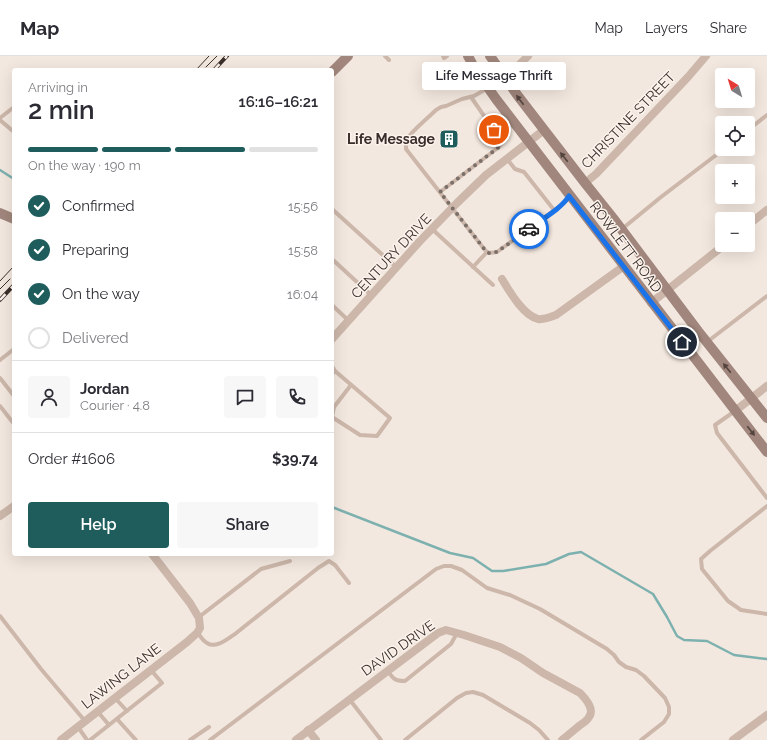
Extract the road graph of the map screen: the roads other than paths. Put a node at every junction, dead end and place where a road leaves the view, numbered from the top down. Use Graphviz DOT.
graph roads {
  1 [pos="348,56"];
  2 [pos="385,56"];
  3 [pos="443,56"];
  4 [pos="447,56"];
  5 [pos="468,56"];
  6 [pos="490,56"];
  7 [pos="528,56"];
  8 [pos="706,56"];
  9 [pos="389,60"];
  10 [pos="334,70"];
  11 [pos="504,77"];
  12 [pos="488,88"];
  13 [pos="471,97"];
  14 [pos="12,109"];
  15 [pos="767,115"];
  16 [pos="0,119"];
  17 [pos="755,124"];
  18 [pos="12,130"];
  19 [pos="544,130"];
  20 [pos="529,142"];
  21 [pos="715,156"];
  22 [pos="507,159"];
  23 [pos="584,183"];
  24 [pos="440,192"];
  25 [pos="569,196"];
  26 [pos="452,208"];
  27 [pos="554,210"];
  28 [pos="767,210"];
  29 [pos="334,211"];
  30 [pos="0,213"];
  31 [pos="12,218"];
  32 [pos="755,219"];
  33 [pos="432,229"];
  34 [pos="622,229"];
  35 [pos="487,252"];
  36 [pos="715,252"];
  37 [pos="334,261"];
  38 [pos="624,266"];
  39 [pos="473,267"];
  40 [pos="396,268"];
  41 [pos="502,279"];
  42 [pos="493,285"];
  43 [pos="667,290"];
  44 [pos="372,295"];
  45 [pos="767,296"];
  46 [pos="652,303"];
  47 [pos="334,308"];
  48 [pos="349,321"];
  49 [pos="334,337"];
  50 [pos="707,343"];
  51 [pos="12,351"];
  52 [pos="0,360"];
  53 [pos="334,374"];
  54 [pos="0,378"];
  55 [pos="352,385"];
  56 [pos="767,386"];
  57 [pos="12,393"];
  58 [pos="752,398"];
  59 [pos="0,406"];
  60 [pos="334,407"];
  61 [pos="735,411"];
  62 [pos="334,418"];
  63 [pos="767,418"];
  64 [pos="12,421"];
  65 [pos="767,452"];
  66 [pos="767,498"];
  67 [pos="767,506"];
  68 [pos="12,507"];
  69 [pos="0,516"];
  70 [pos="154,556"];
  71 [pos="290,561"];
  72 [pos="349,583"];
  73 [pos="767,614"];
  74 [pos="0,616"];
  75 [pos="199,617"];
  76 [pos="197,632"];
  77 [pos="457,632"];
  78 [pos="151,670"];
  79 [pos="387,670"];
  80 [pos="115,698"];
  81 [pos="350,699"];
  82 [pos="98,711"];
  83 [pos="127,711"];
  84 [pos="767,715"];
  85 [pos="117,719"];
  86 [pos="85,721"];
  87 [pos="109,725"];
  88 [pos="77,727"];
  89 [pos="209,727"];
  90 [pos="308,730"];
  91 [pos="61,740"];
  92 [pos="87,740"];
  93 [pos="90,740"];
  94 [pos="136,740"];
  95 [pos="190,740"];
  96 [pos="210,740"];
  97 [pos="296,740"];
  98 [pos="316,740"];
  99 [pos="381,740"];
  100 [pos="405,740"];
  101 [pos="548,740"];
  102 [pos="562,740"];
  103 [pos="641,740"];
  104 [pos="733,740"];
  1 -- 10 [label="main road"];
  2 -- 9 [label="lane"];
  3 -- 4 [label="lane"];
  5 -- 12 [label="main road, ROWLETT ROAD"];
  6 -- 11 [label="main road, ROWLETT ROAD"];
  7 -- 11 [label="street"];
  8 -- 23 [label="street, CHRISTINE STREET"];
  11 -- 12 [label="street"];
  19 -- 11 [label="main road, ROWLETT ROAD, one-way"];
  12 -- 13 [label="lane"];
  12 -- 20 [label="main road, ROWLETT ROAD"];
  13 -- 24 [label="lane"];
  13 -- 24 [label="lane"];
  14 -- 16 [label="lane"];
  15 -- 17 [label="lane"];
  16 -- 18 [label="lane"];
  19 -- 20 [label="street, CENTURY DRIVE"];
  23 -- 19 [label="main road, ROWLETT ROAD, one-way"];
  20 -- 22 [label="street, CENTURY DRIVE"];
  20 -- 25 [label="main road, ROWLETT ROAD"];
  21 -- 34 [label="lane"];
  22 -- 26 [label="street, CENTURY DRIVE"];
  22 -- 27 [label="lane"];
  23 -- 34 [label="main road, ROWLETT ROAD"];
  24 -- 26 [label="lane"];
  25 -- 27 [label="lane"];
  25 -- 38 [label="main road, ROWLETT ROAD"];
  26 -- 33 [label="street, CENTURY DRIVE"];
  26 -- 35 [label="lane"];
  27 -- 35 [label="lane"];
  28 -- 32 [label="street"];
  29 -- 40 [label="lane"];
  30 -- 31 [label="main road"];
  33 -- 39 [label="lane"];
  33 -- 40 [label="street, CENTURY DRIVE"];
  34 -- 43 [label="main road, ROWLETT ROAD"];
  35 -- 39 [label="lane"];
  36 -- 43 [label="street"];
  37 -- 44 [label="lane"];
  38 -- 41 [label="street"];
  38 -- 46 [label="main road, ROWLETT ROAD"];
  39 -- 42 [label="lane"];
  40 -- 44 [label="street, CENTURY DRIVE"];
  43 -- 46 [label="street"];
  43 -- 50 [label="main road, ROWLETT ROAD"];
  44 -- 48 [label="street, CENTURY DRIVE"];
  45 -- 50 [label="lane"];
  46 -- 61 [label="main road, ROWLETT ROAD"];
  47 -- 48 [label="lane"];
  48 -- 49 [label="street, CENTURY DRIVE"];
  58 -- 50 [label="main road, ROWLETT ROAD, one-way"];
  51 -- 52 [label="lane"];
  53 -- 55 [label="lane"];
  54 -- 57 [label="lane"];
  55 -- 60 [label="lane"];
  55 -- 62 [label="lane"];
  56 -- 58 [label="street"];
  58 -- 61 [label="street"];
  58 -- 63 [label="main road, ROWLETT ROAD"];
  59 -- 64 [label="lane"];
  61 -- 65 [label="main road, ROWLETT ROAD, one-way"];
  61 -- 66 [label="lane"];
  67 -- 73 [label="lane"];
  68 -- 69 [label="street"];
  70 -- 75 [label="street"];
  71 -- 75 [label="lane"];
  72 -- 76 [label="lane"];
  74 -- 86 [label="lane"];
  75 -- 76 [label="street"];
  76 -- 78 [label="street, LAWING LANE"];
  77 -- 79 [label="street, DAVID DRIVE"];
  77 -- 79 [label="lane"];
  77 -- 102 [label="street, DAVID DRIVE"];
  78 -- 80 [label="street, LAWING LANE"];
  78 -- 83 [label="lane"];
  79 -- 81 [label="street, DAVID DRIVE"];
  80 -- 82 [label="street, LAWING LANE"];
  80 -- 83 [label="lane"];
  81 -- 90 [label="street, DAVID DRIVE"];
  81 -- 99 [label="lane"];
  82 -- 86 [label="street, LAWING LANE"];
  82 -- 87 [label="lane"];
  83 -- 85 [label="lane"];
  84 -- 104 [label="street"];
  85 -- 87 [label="lane"];
  85 -- 94 [label="lane"];
  86 -- 88 [label="street, LAWING LANE"];
  87 -- 93 [label="lane"];
  88 -- 91 [label="street, LAWING LANE"];
  88 -- 92 [label="lane"];
  89 -- 95 [label="lane"];
  90 -- 97 [label="street, DAVID DRIVE"];
  90 -- 98 [label="street"];
  96 -- 103 [label="lane"];
  100 -- 101 [label="lane"];
}
